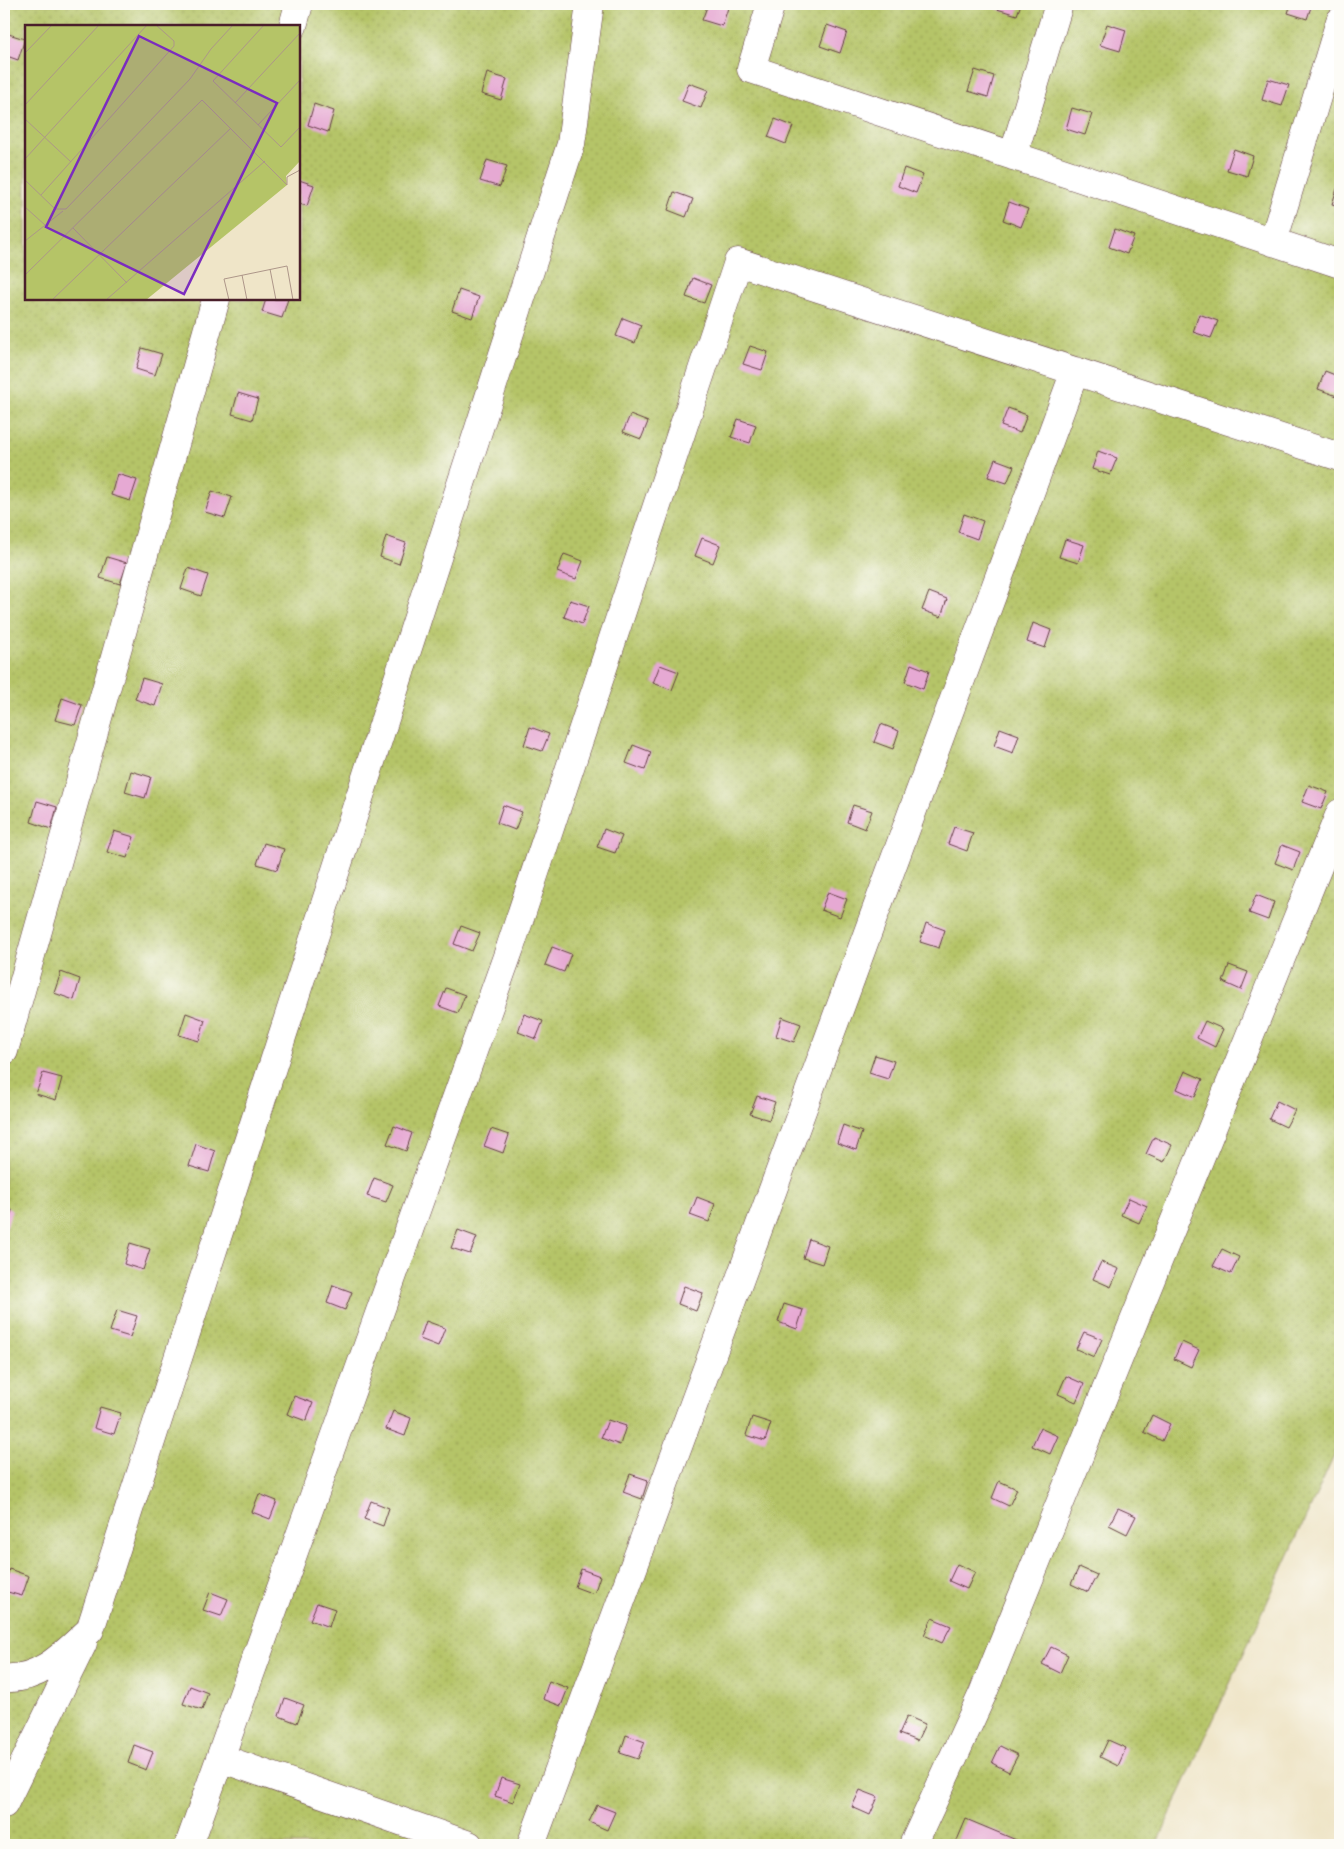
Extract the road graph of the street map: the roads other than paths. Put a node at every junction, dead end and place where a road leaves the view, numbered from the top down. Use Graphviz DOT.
graph roads {
  1 [pos="299,4"];
  2 [pos="590,4"];
  3 [pos="770,4"];
  4 [pos="1059,4"];
  5 [pos="1340,21"];
  6 [pos="292,25"];
  7 [pos="1013,156"];
  8 [pos="1273,242"];
  9 [pos="1340,264"];
  10 [pos="216,300"];
  11 [pos="1075,371"];
  12 [pos="1340,457"];
  13 [pos="1340,813"];
  14 [pos="4,1051"];
  15 [pos="90,1630"];
  16 [pos="4,1678"];
  17 [pos="220,1758"];
  18 [pos="4,1804"];
  19 [pos="189,1845"];
  20 [pos="469,1845"];
  21 [pos="531,1845"];
  22 [pos="913,1845"];
  1 -- 6 [label="lane"];
  2 -- 15 [label="lane"];
  3 -- 7 [label="lane"];
  4 -- 7 [label="lane"];
  5 -- 8 [label="lane"];
  7 -- 8 [label="lane"];
  8 -- 9 [label="lane"];
  10 -- 14 [label="lane"];
  11 -- 12 [label="lane"];
  11 -- 17 [label="lane"];
  11 -- 21 [label="lane"];
  13 -- 22 [label="lane"];
  15 -- 16 [label="lane"];
  15 -- 18 [label="lane"];
  17 -- 19 [label="lane"];
  17 -- 20 [label="lane"];
}
